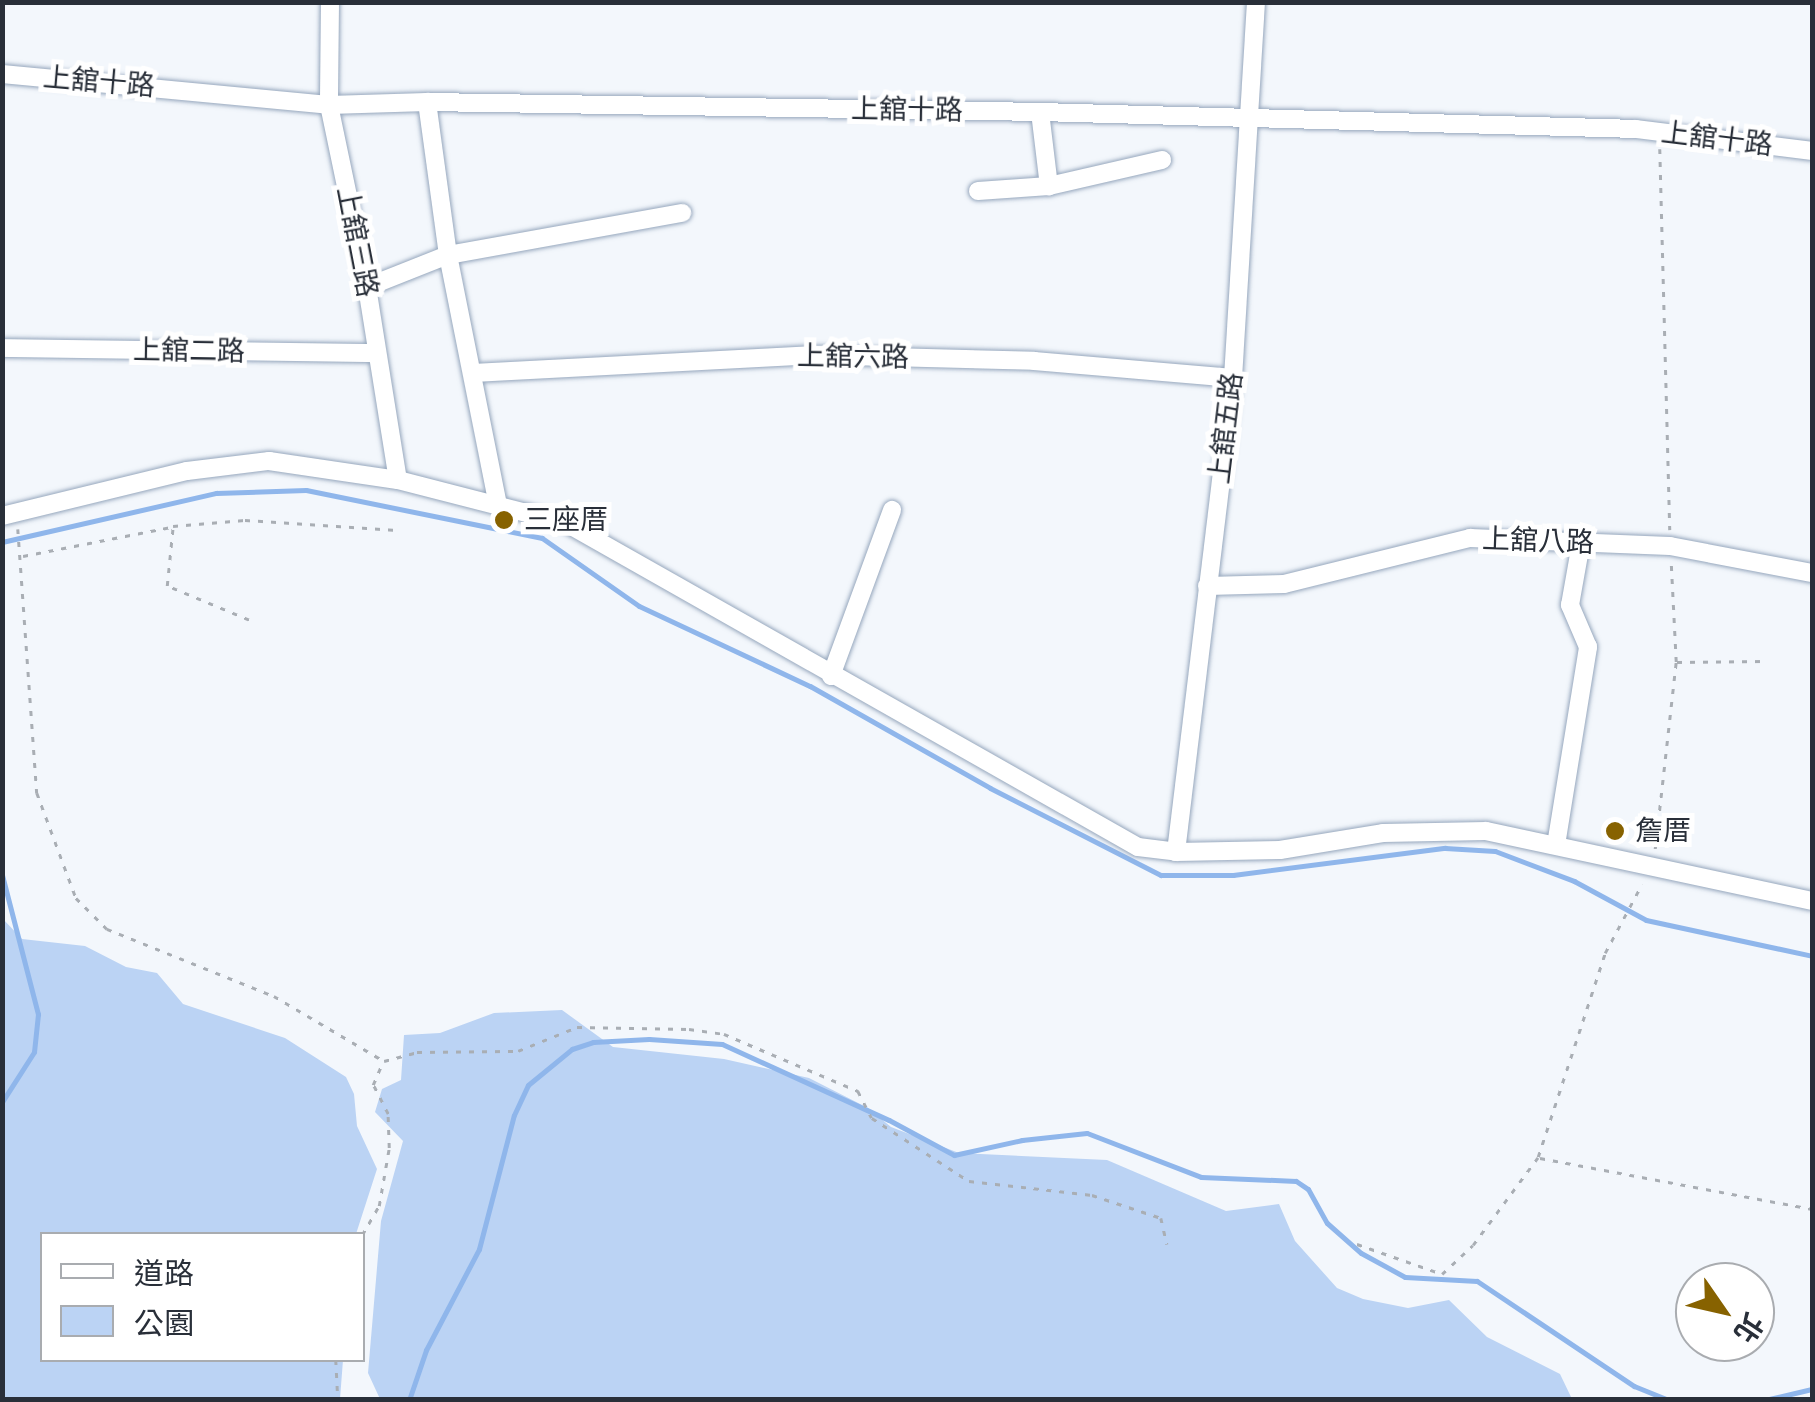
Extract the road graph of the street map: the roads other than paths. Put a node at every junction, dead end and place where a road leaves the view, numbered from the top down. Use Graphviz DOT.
graph roads {
  1 [pos="330,2"];
  2 [pos="1256,2"];
  3 [pos="2,74"];
  4 [pos="427,102"];
  5 [pos="330,104"];
  6 [pos="1040,112"];
  7 [pos="1248,118"];
  8 [pos="1812,151"];
  9 [pos="1162,160"];
  10 [pos="1049,186"];
  11 [pos="978,191"];
  12 [pos="682,213"];
  13 [pos="448,255"];
  14 [pos="367,287"];
  15 [pos="2,348"];
  16 [pos="375,353"];
  17 [pos="473,373"];
  18 [pos="1233,378"];
  19 [pos="398,480"];
  20 [pos="498,505"];
  21 [pos="892,510"];
  22 [pos="9,514"];
  23 [pos="1581,543"];
  24 [pos="1812,572"];
  25 [pos="1207,586"];
  26 [pos="831,676"];
  27 [pos="1556,844"];
  28 [pos="1176,852"];
  29 [pos="1812,901"];
  1 -- 5 [label="street, 上舘三路"];
  2 -- 7 [label="street, 上舘五路"];
  3 -- 5 [label="street, 上舘十路"];
  4 -- 5 [label="street, 上舘十路"];
  4 -- 6 [label="street, 上舘十路"];
  4 -- 13 [label="street"];
  5 -- 14 [label="street, 上舘三路"];
  6 -- 7 [label="street, 上舘十路"];
  6 -- 10 [label="street"];
  7 -- 8 [label="street, 上舘十路"];
  7 -- 18 [label="street, 上舘五路"];
  9 -- 10 [label="street"];
  10 -- 11 [label="street"];
  12 -- 13 [label="street"];
  13 -- 14 [label="street"];
  13 -- 17 [label="street"];
  14 -- 16 [label="street, 上舘三路"];
  15 -- 16 [label="street, 上舘二路"];
  16 -- 19 [label="street, 上舘三路"];
  17 -- 18 [label="street, 上舘六路"];
  17 -- 20 [label="street"];
  18 -- 25 [label="street, 上舘五路"];
  19 -- 20 [label="street"];
  19 -- 22 [label="street"];
  20 -- 26 [label="street"];
  21 -- 26 [label="street"];
  23 -- 24 [label="street, 上舘八路"];
  23 -- 25 [label="street, 上舘八路"];
  23 -- 27 [label="street"];
  25 -- 28 [label="street, 上舘五路"];
  26 -- 28 [label="street"];
  27 -- 28 [label="street"];
  27 -- 29 [label="street"];
}
